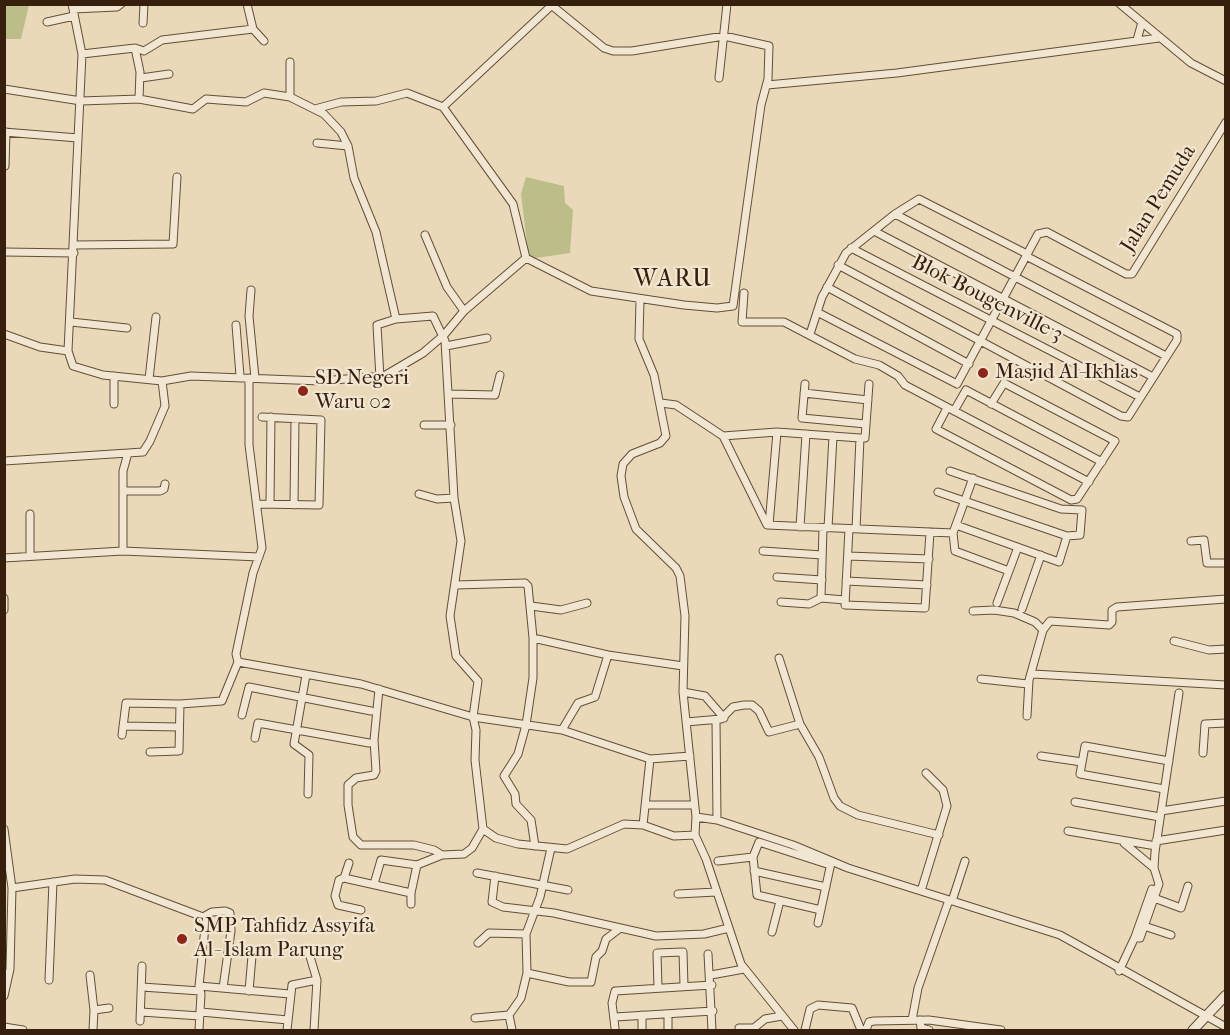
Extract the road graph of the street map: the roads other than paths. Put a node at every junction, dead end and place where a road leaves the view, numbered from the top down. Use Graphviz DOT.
graph roads {
  1 [pos="121,4"];
  2 [pos="144,4"];
  3 [pos="247,4"];
  4 [pos="727,4"];
  5 [pos="1120,4"];
  6 [pos="551,5"];
  7 [pos="73,10"];
  8 [pos="47,22"];
  9 [pos="1142,22"];
  10 [pos="143,23"];
  11 [pos="253,30"];
  12 [pos="724,36"];
  13 [pos="1159,38"];
  14 [pos="1137,40"];
  15 [pos="264,41"];
  16 [pos="135,48"];
  17 [pos="82,54"];
  18 [pos="290,62"];
  19 [pos="169,74"];
  20 [pos="141,78"];
  21 [pos="720,78"];
  22 [pos="1226,81"];
  23 [pos="767,85"];
  24 [pos="4,89"];
  25 [pos="290,98"];
  26 [pos="139,99"];
  27 [pos="81,101"];
  28 [pos="443,107"];
  29 [pos="315,109"];
  30 [pos="1226,122"];
  31 [pos="5,132"];
  32 [pos="78,138"];
  33 [pos="317,144"];
  34 [pos="348,146"];
  35 [pos="5,166"];
  36 [pos="177,177"];
  37 [pos="895,214"];
  38 [pos="874,231"];
  39 [pos="425,235"];
  40 [pos="75,245"];
  41 [pos="851,248"];
  42 [pos="4,252"];
  43 [pos="74,253"];
  44 [pos="1026,255"];
  45 [pos="526,258"];
  46 [pos="838,265"];
  47 [pos="1015,277"];
  48 [pos="827,287"];
  49 [pos="251,290"];
  50 [pos="744,293"];
  51 [pos="1004,298"];
  52 [pos="640,300"];
  53 [pos="464,311"];
  54 [pos="817,312"];
  55 [pos="156,317"];
  56 [pos="396,319"];
  57 [pos="992,320"];
  58 [pos="71,322"];
  59 [pos="236,325"];
  60 [pos="127,328"];
  61 [pos="4,334"];
  62 [pos="810,334"];
  63 [pos="444,335"];
  64 [pos="487,338"];
  65 [pos="981,341"];
  66 [pos="446,346"];
  67 [pos="68,351"];
  68 [pos="1166,356"];
  69 [pos="969,364"];
  70 [pos="500,375"];
  71 [pos="114,376"];
  72 [pos="240,376"];
  73 [pos="1153,376"];
  74 [pos="252,378"];
  75 [pos="380,378"];
  76 [pos="149,379"];
  77 [pos="162,381"];
  78 [pos="805,384"];
  79 [pos="869,384"];
  80 [pos="804,393"];
  81 [pos="449,394"];
  82 [pos="1140,397"];
  83 [pos="868,400"];
  84 [pos="661,403"];
  85 [pos="114,404"];
  86 [pos="992,404"];
  87 [pos="951,410"];
  88 [pos="262,417"];
  89 [pos="271,417"];
  90 [pos="295,418"];
  91 [pos="866,424"];
  92 [pos="424,425"];
  93 [pos="451,425"];
  94 [pos="777,432"];
  95 [pos="806,434"];
  96 [pos="723,436"];
  97 [pos="833,436"];
  98 [pos="860,438"];
  99 [pos="128,453"];
  100 [pos="4,460"];
  101 [pos="1102,462"];
  102 [pos="950,471"];
  103 [pos="973,478"];
  104 [pos="1089,482"];
  105 [pos="165,484"];
  106 [pos="124,491"];
  107 [pos="938,492"];
  108 [pos="419,494"];
  109 [pos="454,498"];
  110 [pos="964,501"];
  111 [pos="258,504"];
  112 [pos="270,504"];
  113 [pos="294,505"];
  114 [pos="30,514"];
  115 [pos="770,525"];
  116 [pos="956,525"];
  117 [pos="801,527"];
  118 [pos="825,528"];
  119 [pos="852,529"];
  120 [pos="930,532"];
  121 [pos="953,533"];
  122 [pos="1067,536"];
  123 [pos="1191,542"];
  124 [pos="1018,547"];
  125 [pos="123,551"];
  126 [pos="764,551"];
  127 [pos="822,555"];
  128 [pos="1041,555"];
  129 [pos="30,556"];
  130 [pos="848,556"];
  131 [pos="259,557"];
  132 [pos="4,558"];
  133 [pos="929,559"];
  134 [pos="1226,563"];
  135 [pos="1009,572"];
  136 [pos="777,577"];
  137 [pos="822,580"];
  138 [pos="846,581"];
  139 [pos="456,585"];
  140 [pos="927,585"];
  141 [pos="4,598"];
  142 [pos="821,598"];
  143 [pos="1226,598"];
  144 [pos="846,600"];
  145 [pos="781,602"];
  146 [pos="587,603"];
  147 [pos="997,603"];
  148 [pos="531,606"];
  149 [pos="1022,609"];
  150 [pos="4,610"];
  151 [pos="973,611"];
  152 [pos="1043,630"];
  153 [pos="533,638"];
  154 [pos="1174,641"];
  155 [pos="1226,649"];
  156 [pos="608,655"];
  157 [pos="779,658"];
  158 [pos="238,662"];
  159 [pos="683,666"];
  160 [pos="1033,674"];
  161 [pos="306,675"];
  162 [pos="981,679"];
  163 [pos="1028,684"];
  164 [pos="1226,686"];
  165 [pos="380,689"];
  166 [pos="683,692"];
  167 [pos="1179,693"];
  168 [pos="302,698"];
  169 [pos="180,704"];
  170 [pos="371,711"];
  171 [pos="242,715"];
  172 [pos="1027,716"];
  173 [pos="473,717"];
  174 [pos="724,718"];
  175 [pos="716,720"];
  176 [pos="686,722"];
  177 [pos="1226,723"];
  178 [pos="800,724"];
  179 [pos="526,725"];
  180 [pos="179,727"];
  181 [pos="296,729"];
  182 [pos="562,730"];
  183 [pos="255,738"];
  184 [pos="369,743"];
  185 [pos="150,752"];
  186 [pos="1203,753"];
  187 [pos="690,756"];
  188 [pos="1041,756"];
  189 [pos="650,759"];
  190 [pos="1168,760"];
  191 [pos="1082,762"];
  192 [pos="926,773"];
  193 [pos="1164,789"];
  194 [pos="308,794"];
  195 [pos="1226,801"];
  196 [pos="1075,802"];
  197 [pos="694,805"];
  198 [pos="647,806"];
  199 [pos="1160,814"];
  200 [pos="696,817"];
  201 [pos="717,820"];
  202 [pos="643,825"];
  203 [pos="483,829"];
  204 [pos="4,830"];
  205 [pos="1226,830"];
  206 [pos="1068,831"];
  207 [pos="695,835"];
  208 [pos="939,835"];
  209 [pos="1115,839"];
  210 [pos="1156,844"];
  211 [pos="535,846"];
  212 [pos="551,848"];
  213 [pos="442,855"];
  214 [pos="753,857"];
  215 [pos="718,861"];
  216 [pos="966,861"];
  217 [pos="349,863"];
  218 [pos="831,863"];
  219 [pos="417,865"];
  220 [pos="1154,868"];
  221 [pos="754,871"];
  222 [pos="477,873"];
  223 [pos="495,876"];
  224 [pos="344,878"];
  225 [pos="53,882"];
  226 [pos="10,884"];
  227 [pos="374,884"];
  228 [pos="543,885"];
  229 [pos="1188,886"];
  230 [pos="826,887"];
  231 [pos="1152,889"];
  232 [pos="568,890"];
  233 [pos="921,891"];
  234 [pos="716,892"];
  235 [pos="411,893"];
  236 [pos="678,894"];
  237 [pos="1154,898"];
  238 [pos="780,901"];
  239 [pos="950,901"];
  240 [pos="411,904"];
  241 [pos="361,910"];
  242 [pos="821,910"];
  243 [pos="535,911"];
  244 [pos="204,917"];
  245 [pos="818,922"];
  246 [pos="1144,926"];
  247 [pos="729,928"];
  248 [pos="619,929"];
  249 [pos="772,932"];
  250 [pos="526,934"];
  251 [pos="1171,935"];
  252 [pos="1135,937"];
  253 [pos="478,943"];
  254 [pos="7,945"];
  255 [pos="308,950"];
  256 [pos="708,954"];
  257 [pos="252,956"];
  258 [pos="141,966"];
  259 [pos="744,969"];
  260 [pos="1119,971"];
  261 [pos="527,973"];
  262 [pos="90,975"];
  263 [pos="711,975"];
  264 [pos="49,980"];
  265 [pos="317,980"];
  266 [pos="684,986"];
  267 [pos="712,986"];
  268 [pos="142,987"];
  269 [pos="200,988"];
  270 [pos="223,988"];
  271 [pos="658,988"];
  272 [pos="249,992"];
  273 [pos="290,994"];
  274 [pos="1226,995"];
  275 [pos="4,996"];
  276 [pos="109,1008"];
  277 [pos="94,1010"];
  278 [pos="713,1011"];
  279 [pos="141,1012"];
  280 [pos="201,1014"];
  281 [pos="668,1014"];
  282 [pos="509,1015"];
  283 [pos="642,1015"];
  284 [pos="782,1016"];
  285 [pos="615,1017"];
  286 [pos="475,1018"];
  287 [pos="288,1020"];
  288 [pos="916,1020"];
  289 [pos="140,1021"];
  290 [pos="1200,1025"];
  291 [pos="1226,1027"];
  292 [pos="4,1028"];
  293 [pos="615,1028"];
  294 [pos="739,1028"];
  295 [pos="23,1030"];
  296 [pos="93,1030"];
  297 [pos="199,1030"];
  298 [pos="287,1030"];
  299 [pos="314,1030"];
  300 [pos="512,1030"];
  301 [pos="642,1030"];
  302 [pos="668,1030"];
  303 [pos="712,1030"];
  304 [pos="794,1030"];
  305 [pos="805,1030"];
  306 [pos="861,1030"];
  307 [pos="866,1030"];
  308 [pos="929,1030"];
  309 [pos="1001,1030"];
  1 -- 7 [label="street"];
  2 -- 10 [label="street"];
  3 -- 11 [label="street"];
  4 -- 12 [label="street"];
  5 -- 9 [label="street"];
  6 -- 12 [label="street"];
  6 -- 28 [label="street"];
  7 -- 8 [label="street"];
  7 -- 17 [label="street"];
  9 -- 13 [label="street"];
  9 -- 14 [label="street"];
  11 -- 15 [label="street"];
  11 -- 16 [label="street"];
  12 -- 21 [label="street"];
  12 -- 23 [label="street"];
  13 -- 14 [label="street"];
  13 -- 22 [label="street"];
  14 -- 23 [label="street"];
  16 -- 17 [label="street"];
  16 -- 20 [label="street"];
  17 -- 27 [label="street"];
  18 -- 25 [label="street"];
  19 -- 20 [label="street"];
  20 -- 26 [label="street"];
  23 -- 52 [label="street"];
  24 -- 27 [label="street"];
  25 -- 26 [label="street"];
  25 -- 29 [label="street"];
  26 -- 27 [label="street"];
  27 -- 32 [label="street"];
  28 -- 29 [label="street"];
  28 -- 45 [label="street"];
  29 -- 34 [label="street"];
  30 -- 44 [label="street, Jalan Pemuda"];
  31 -- 32 [label="street"];
  31 -- 35 [label="street"];
  32 -- 40 [label="street"];
  33 -- 34 [label="street"];
  34 -- 56 [label="street"];
  36 -- 40 [label="street"];
  37 -- 38 [label="street"];
  37 -- 44 [label="street"];
  37 -- 47 [label="street"];
  38 -- 41 [label="street"];
  38 -- 51 [label="street"];
  39 -- 53 [label="street"];
  40 -- 43 [label="street"];
  41 -- 46 [label="street"];
  41 -- 57 [label="street, Blok Bougenville 3"];
  42 -- 43 [label="street"];
  43 -- 58 [label="street"];
  44 -- 47 [label="street, Jalan Pemuda"];
  44 -- 68 [label="street"];
  45 -- 52 [label="street"];
  45 -- 53 [label="street"];
  46 -- 48 [label="street"];
  46 -- 65 [label="street"];
  47 -- 51 [label="street, Jalan Pemuda"];
  47 -- 68 [label="street"];
  48 -- 54 [label="street"];
  48 -- 69 [label="street"];
  49 -- 74 [label="street"];
  50 -- 62 [label="street"];
  51 -- 57 [label="street, Jalan Pemuda"];
  51 -- 73 [label="street"];
  52 -- 84 [label="street"];
  53 -- 63 [label="street"];
  54 -- 62 [label="street"];
  54 -- 69 [label="street, Jalan Pemuda"];
  55 -- 76 [label="street"];
  56 -- 63 [label="street"];
  56 -- 75 [label="street"];
  57 -- 65 [label="street, Jalan Pemuda"];
  57 -- 82 [label="street, Blok Bougenville 3"];
  58 -- 60 [label="street"];
  58 -- 67 [label="street"];
  59 -- 72 [label="street"];
  61 -- 67 [label="street"];
  62 -- 87 [label="street"];
  63 -- 66 [label="street"];
  63 -- 75 [label="street"];
  64 -- 66 [label="street"];
  65 -- 69 [label="street, Jalan Pemuda"];
  65 -- 82 [label="street"];
  66 -- 81 [label="street"];
  67 -- 71 [label="street"];
  68 -- 73 [label="street"];
  70 -- 81 [label="street"];
  71 -- 76 [label="street"];
  71 -- 85 [label="street"];
  72 -- 74 [label="street"];
  72 -- 77 [label="street"];
  73 -- 82 [label="street"];
  74 -- 75 [label="street"];
  74 -- 111 [label="street"];
  76 -- 77 [label="street"];
  77 -- 99 [label="street"];
  78 -- 80 [label="street"];
  79 -- 83 [label="street"];
  80 -- 83 [label="street"];
  80 -- 91 [label="street"];
  81 -- 93 [label="street"];
  83 -- 91 [label="street"];
  84 -- 96 [label="street"];
  84 -- 159 [label="street"];
  86 -- 87 [label="street"];
  86 -- 101 [label="street"];
  86 -- 101 [label="street"];
  87 -- 104 [label="street"];
  87 -- 104 [label="street"];
  88 -- 89 [label="street"];
  89 -- 90 [label="street"];
  89 -- 112 [label="street"];
  90 -- 113 [label="street"];
  90 -- 113 [label="street"];
  91 -- 98 [label="street"];
  92 -- 93 [label="street"];
  93 -- 109 [label="street"];
  94 -- 95 [label="street"];
  94 -- 96 [label="street"];
  94 -- 115 [label="street"];
  95 -- 97 [label="street"];
  95 -- 117 [label="street"];
  96 -- 115 [label="street"];
  97 -- 98 [label="street"];
  97 -- 118 [label="street"];
  98 -- 119 [label="street"];
  99 -- 100 [label="street"];
  99 -- 106 [label="street"];
  101 -- 104 [label="street"];
  102 -- 103 [label="street"];
  103 -- 110 [label="street"];
  103 -- 122 [label="street"];
  105 -- 106 [label="street"];
  106 -- 125 [label="street"];
  107 -- 110 [label="street"];
  108 -- 109 [label="street"];
  109 -- 139 [label="street"];
  110 -- 116 [label="street"];
  110 -- 122 [label="street"];
  111 -- 112 [label="street"];
  111 -- 131 [label="street"];
  112 -- 113 [label="street"];
  114 -- 129 [label="street"];
  115 -- 117 [label="street"];
  116 -- 121 [label="street"];
  116 -- 124 [label="street"];
  117 -- 118 [label="street"];
  118 -- 119 [label="street"];
  118 -- 127 [label="street"];
  119 -- 120 [label="street"];
  119 -- 130 [label="street"];
  120 -- 121 [label="street"];
  120 -- 133 [label="street"];
  121 -- 135 [label="street"];
  122 -- 128 [label="street"];
  123 -- 134 [label="street"];
  124 -- 128 [label="street"];
  124 -- 135 [label="street"];
  125 -- 129 [label="street"];
  125 -- 131 [label="street"];
  126 -- 127 [label="street"];
  127 -- 137 [label="street"];
  128 -- 149 [label="street"];
  129 -- 132 [label="street"];
  130 -- 133 [label="street"];
  130 -- 138 [label="street"];
  131 -- 158 [label="street"];
  133 -- 140 [label="street"];
  135 -- 147 [label="street"];
  136 -- 137 [label="street"];
  137 -- 142 [label="street"];
  138 -- 140 [label="street"];
  138 -- 144 [label="street"];
  139 -- 148 [label="street"];
  139 -- 173 [label="street"];
  140 -- 144 [label="street"];
  141 -- 150 [label="street"];
  142 -- 144 [label="street"];
  142 -- 145 [label="street"];
  143 -- 152 [label="street"];
  146 -- 148 [label="street"];
  148 -- 153 [label="street"];
  151 -- 152 [label="street"];
  152 -- 160 [label="street"];
  153 -- 156 [label="street"];
  153 -- 179 [label="street"];
  154 -- 155 [label="street"];
  156 -- 159 [label="street"];
  156 -- 182 [label="street"];
  157 -- 178 [label="street"];
  158 -- 161 [label="street"];
  158 -- 169 [label="street"];
  159 -- 166 [label="street"];
  160 -- 163 [label="street"];
  160 -- 164 [label="street"];
  161 -- 165 [label="street"];
  161 -- 168 [label="street"];
  162 -- 163 [label="street"];
  163 -- 172 [label="street"];
  165 -- 173 [label="street"];
  165 -- 213 [label="street"];
  166 -- 174 [label="street"];
  166 -- 176 [label="street"];
  167 -- 190 [label="street"];
  168 -- 170 [label="street"];
  168 -- 171 [label="street"];
  168 -- 181 [label="street"];
  169 -- 180 [label="street"];
  169 -- 180 [label="street"];
  173 -- 179 [label="street"];
  173 -- 203 [label="street"];
  174 -- 175 [label="street"];
  174 -- 178 [label="street"];
  175 -- 176 [label="street"];
  175 -- 201 [label="street"];
  176 -- 187 [label="street"];
  177 -- 186 [label="street"];
  178 -- 208 [label="street"];
  179 -- 182 [label="street"];
  179 -- 211 [label="street"];
  180 -- 185 [label="street"];
  181 -- 183 [label="street"];
  181 -- 184 [label="street"];
  181 -- 194 [label="street"];
  182 -- 189 [label="street"];
  187 -- 189 [label="street"];
  187 -- 197 [label="street"];
  188 -- 191 [label="street"];
  189 -- 198 [label="street"];
  190 -- 191 [label="street"];
  190 -- 193 [label="street"];
  191 -- 193 [label="street"];
  192 -- 208 [label="street"];
  193 -- 199 [label="street"];
  195 -- 199 [label="street"];
  196 -- 199 [label="street"];
  197 -- 198 [label="street"];
  197 -- 200 [label="street"];
  198 -- 202 [label="street"];
  199 -- 210 [label="street"];
  200 -- 201 [label="street"];
  200 -- 207 [label="street"];
  201 -- 218 [label="street"];
  202 -- 207 [label="street"];
  202 -- 212 [label="street"];
  203 -- 211 [label="street"];
  203 -- 213 [label="street"];
  204 -- 226 [label="street"];
  205 -- 210 [label="street"];
  206 -- 209 [label="street"];
  207 -- 234 [label="street"];
  208 -- 233 [label="street"];
  209 -- 210 [label="street"];
  209 -- 220 [label="street"];
  210 -- 220 [label="street"];
  211 -- 212 [label="street"];
  212 -- 228 [label="street"];
  213 -- 219 [label="street"];
  214 -- 215 [label="street"];
  214 -- 218 [label="street"];
  214 -- 221 [label="street"];
  216 -- 239 [label="street"];
  217 -- 224 [label="street"];
  218 -- 230 [label="street"];
  218 -- 233 [label="street"];
  219 -- 227 [label="street"];
  219 -- 235 [label="street"];
  220 -- 237 [label="street"];
  221 -- 230 [label="street"];
  221 -- 238 [label="street"];
  222 -- 223 [label="street"];
  223 -- 228 [label="street"];
  223 -- 243 [label="street"];
  224 -- 227 [label="street"];
  224 -- 241 [label="street"];
  225 -- 226 [label="street"];
  225 -- 244 [label="street"];
  225 -- 264 [label="street"];
  226 -- 254 [label="street"];
  227 -- 235 [label="street"];
  228 -- 232 [label="street"];
  228 -- 243 [label="street"];
  229 -- 237 [label="street"];
  230 -- 242 [label="street"];
  231 -- 252 [label="street"];
  233 -- 239 [label="street"];
  234 -- 236 [label="street"];
  234 -- 247 [label="street"];
  235 -- 240 [label="street"];
  237 -- 246 [label="street"];
  238 -- 242 [label="street"];
  238 -- 249 [label="street"];
  239 -- 260 [label="street"];
  239 -- 288 [label="street"];
  242 -- 245 [label="street"];
  243 -- 248 [label="street"];
  243 -- 250 [label="street"];
  244 -- 269 [label="street"];
  244 -- 270 [label="street"];
  246 -- 251 [label="street"];
  246 -- 252 [label="street"];
  247 -- 248 [label="street"];
  247 -- 259 [label="street"];
  248 -- 261 [label="street"];
  250 -- 253 [label="street"];
  250 -- 261 [label="street"];
  252 -- 260 [label="street"];
  254 -- 275 [label="street"];
  255 -- 265 [label="street"];
  256 -- 263 [label="street"];
  257 -- 272 [label="street"];
  258 -- 268 [label="street"];
  259 -- 263 [label="street"];
  259 -- 284 [label="street"];
  260 -- 290 [label="street"];
  261 -- 282 [label="street"];
  262 -- 277 [label="street"];
  263 -- 267 [label="street"];
  265 -- 273 [label="street"];
  265 -- 299 [label="street"];
  266 -- 267 [label="street"];
  266 -- 271 [label="street"];
  266 -- 271 [label="street"];
  267 -- 278 [label="street"];
  268 -- 269 [label="street"];
  268 -- 279 [label="street"];
  269 -- 270 [label="street"];
  269 -- 280 [label="street"];
  270 -- 272 [label="street"];
  271 -- 285 [label="street"];
  272 -- 273 [label="street"];
  273 -- 287 [label="street"];
  274 -- 290 [label="street"];
  276 -- 277 [label="street"];
  277 -- 296 [label="street"];
  278 -- 281 [label="street"];
  278 -- 303 [label="street"];
  279 -- 280 [label="street"];
  279 -- 289 [label="street"];
  280 -- 287 [label="street"];
  280 -- 297 [label="street"];
  281 -- 283 [label="street"];
  281 -- 302 [label="street"];
  282 -- 286 [label="street"];
  282 -- 300 [label="street"];
  283 -- 285 [label="street"];
  283 -- 301 [label="street"];
  284 -- 294 [label="street"];
  284 -- 304 [label="street"];
  285 -- 293 [label="street"];
  287 -- 298 [label="street"];
  288 -- 307 [label="street"];
  288 -- 308 [label="street"];
  288 -- 309 [label="street"];
  290 -- 291 [label="street"];
  292 -- 295 [label="street"];
  305 -- 306 [label="street"];
}
